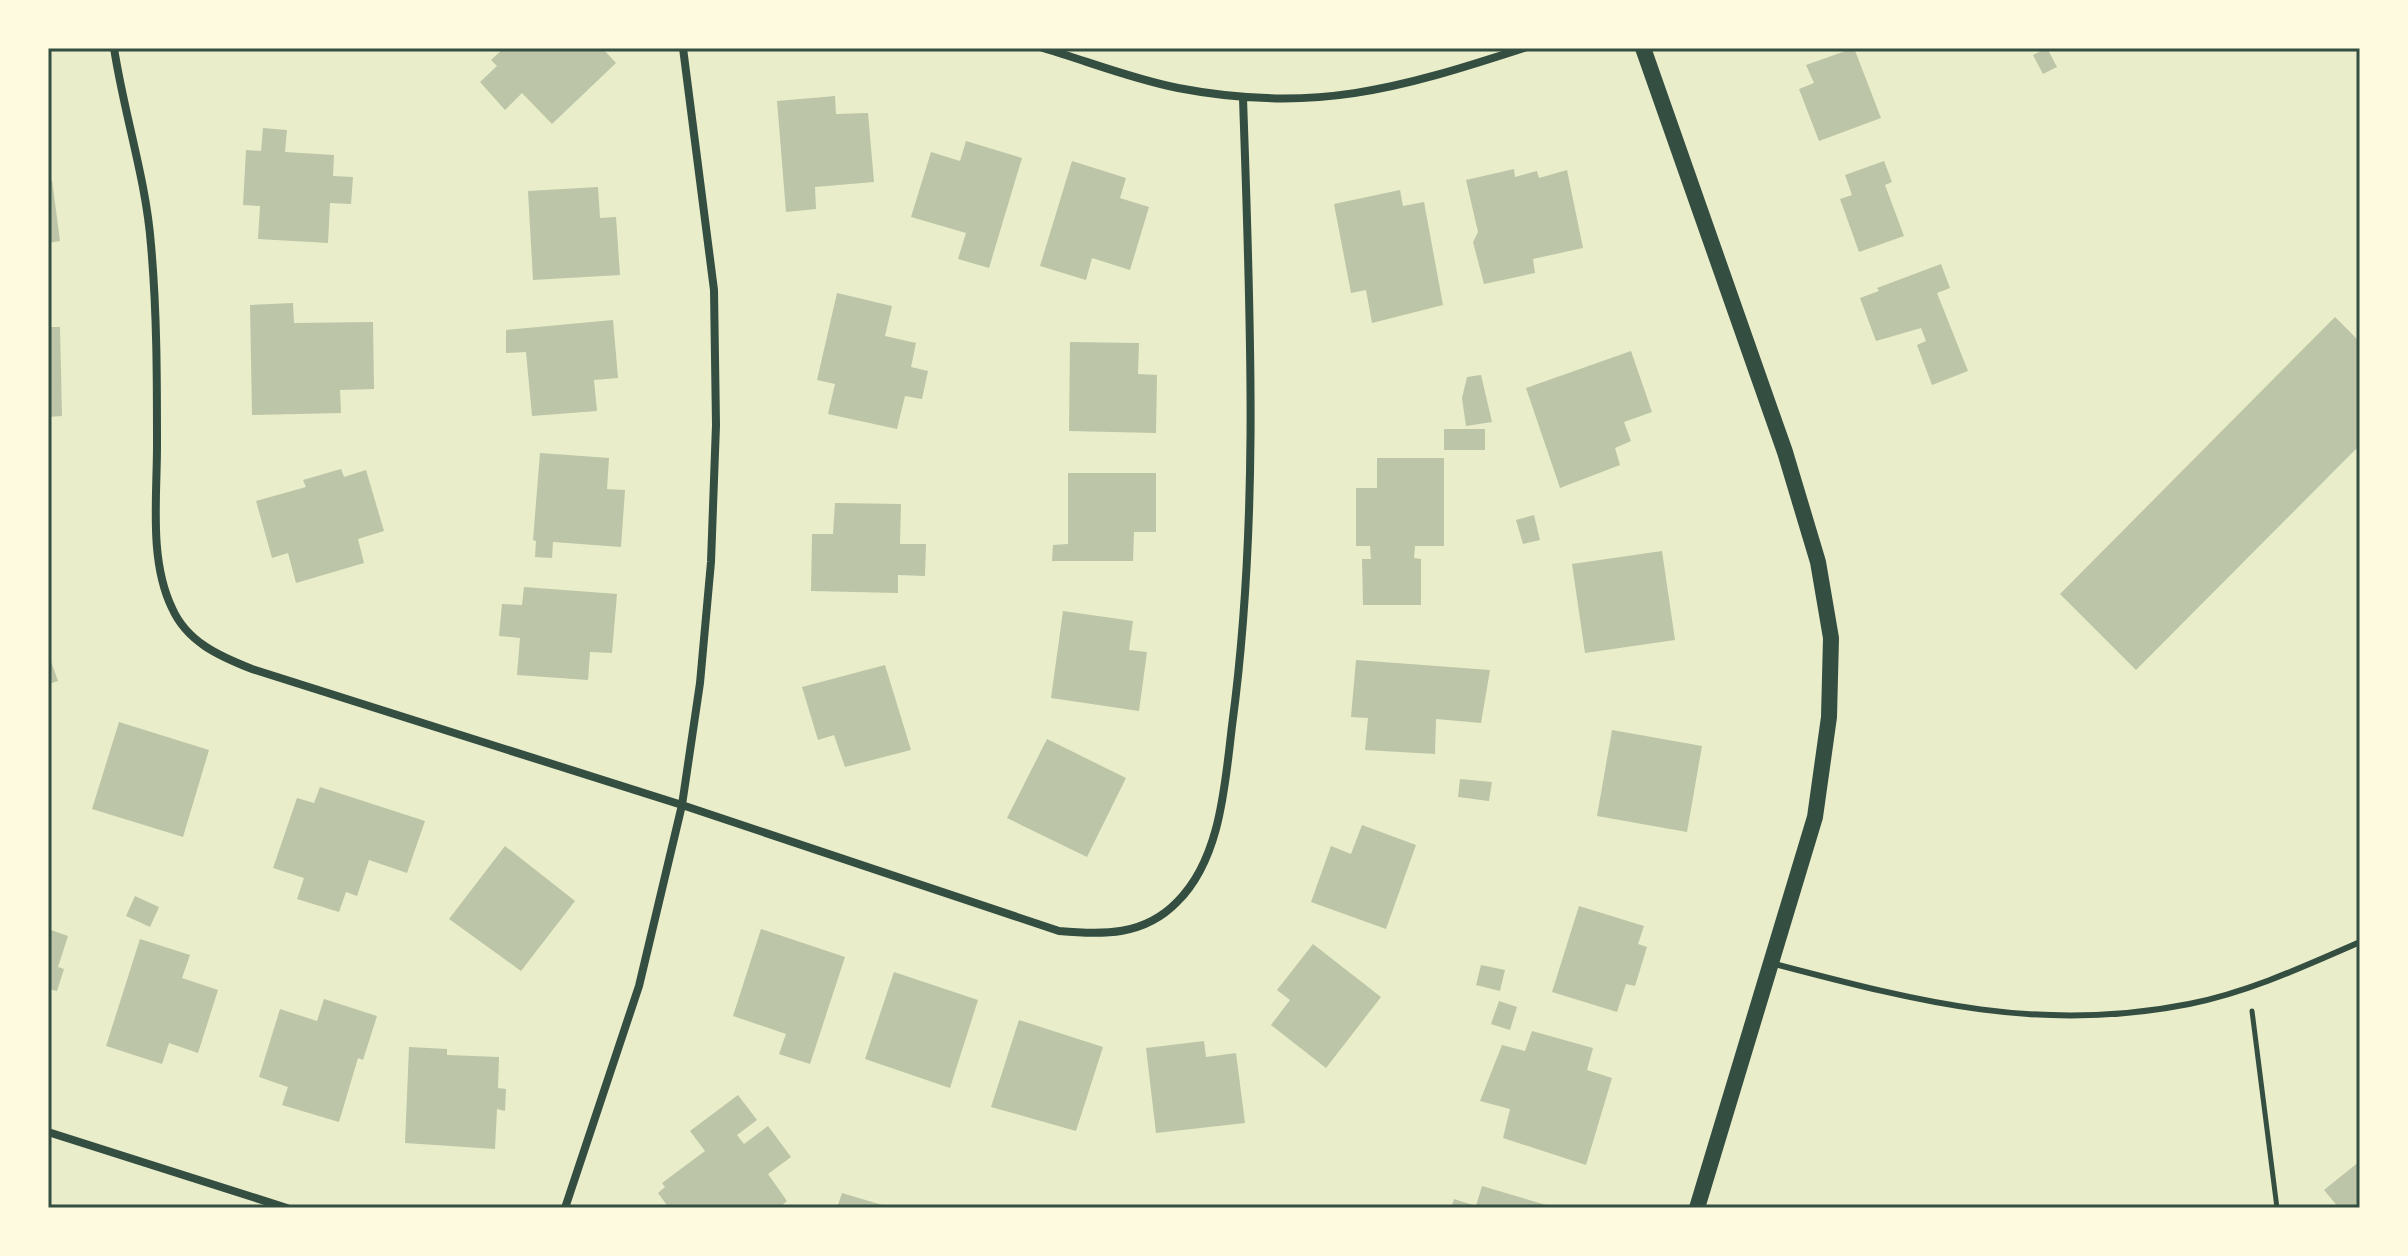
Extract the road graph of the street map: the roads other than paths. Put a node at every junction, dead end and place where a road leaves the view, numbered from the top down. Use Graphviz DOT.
graph roads {
  1 [pos="114,48"];
  2 [pos="683,48"];
  3 [pos="1043,48"];
  4 [pos="1524,48"];
  5 [pos="1643,48"];
  6 [pos="1243,98"];
  7 [pos="682,805"];
  8 [pos="2360,942"];
  9 [pos="1771,963"];
  10 [pos="48,1132"];
  11 [pos="287,1208"];
  12 [pos="565,1208"];
  13 [pos="1697,1208"];
  1 -- 7 [label="street"];
  2 -- 7 [label="street"];
  3 -- 6 [label="street"];
  4 -- 6 [label="street"];
  5 -- 9 [label="main road"];
  6 -- 7 [label="street"];
  7 -- 12 [label="street"];
  8 -- 9 [label="lane"];
  9 -- 13 [label="main road"];
  10 -- 11 [label="street"];
}
